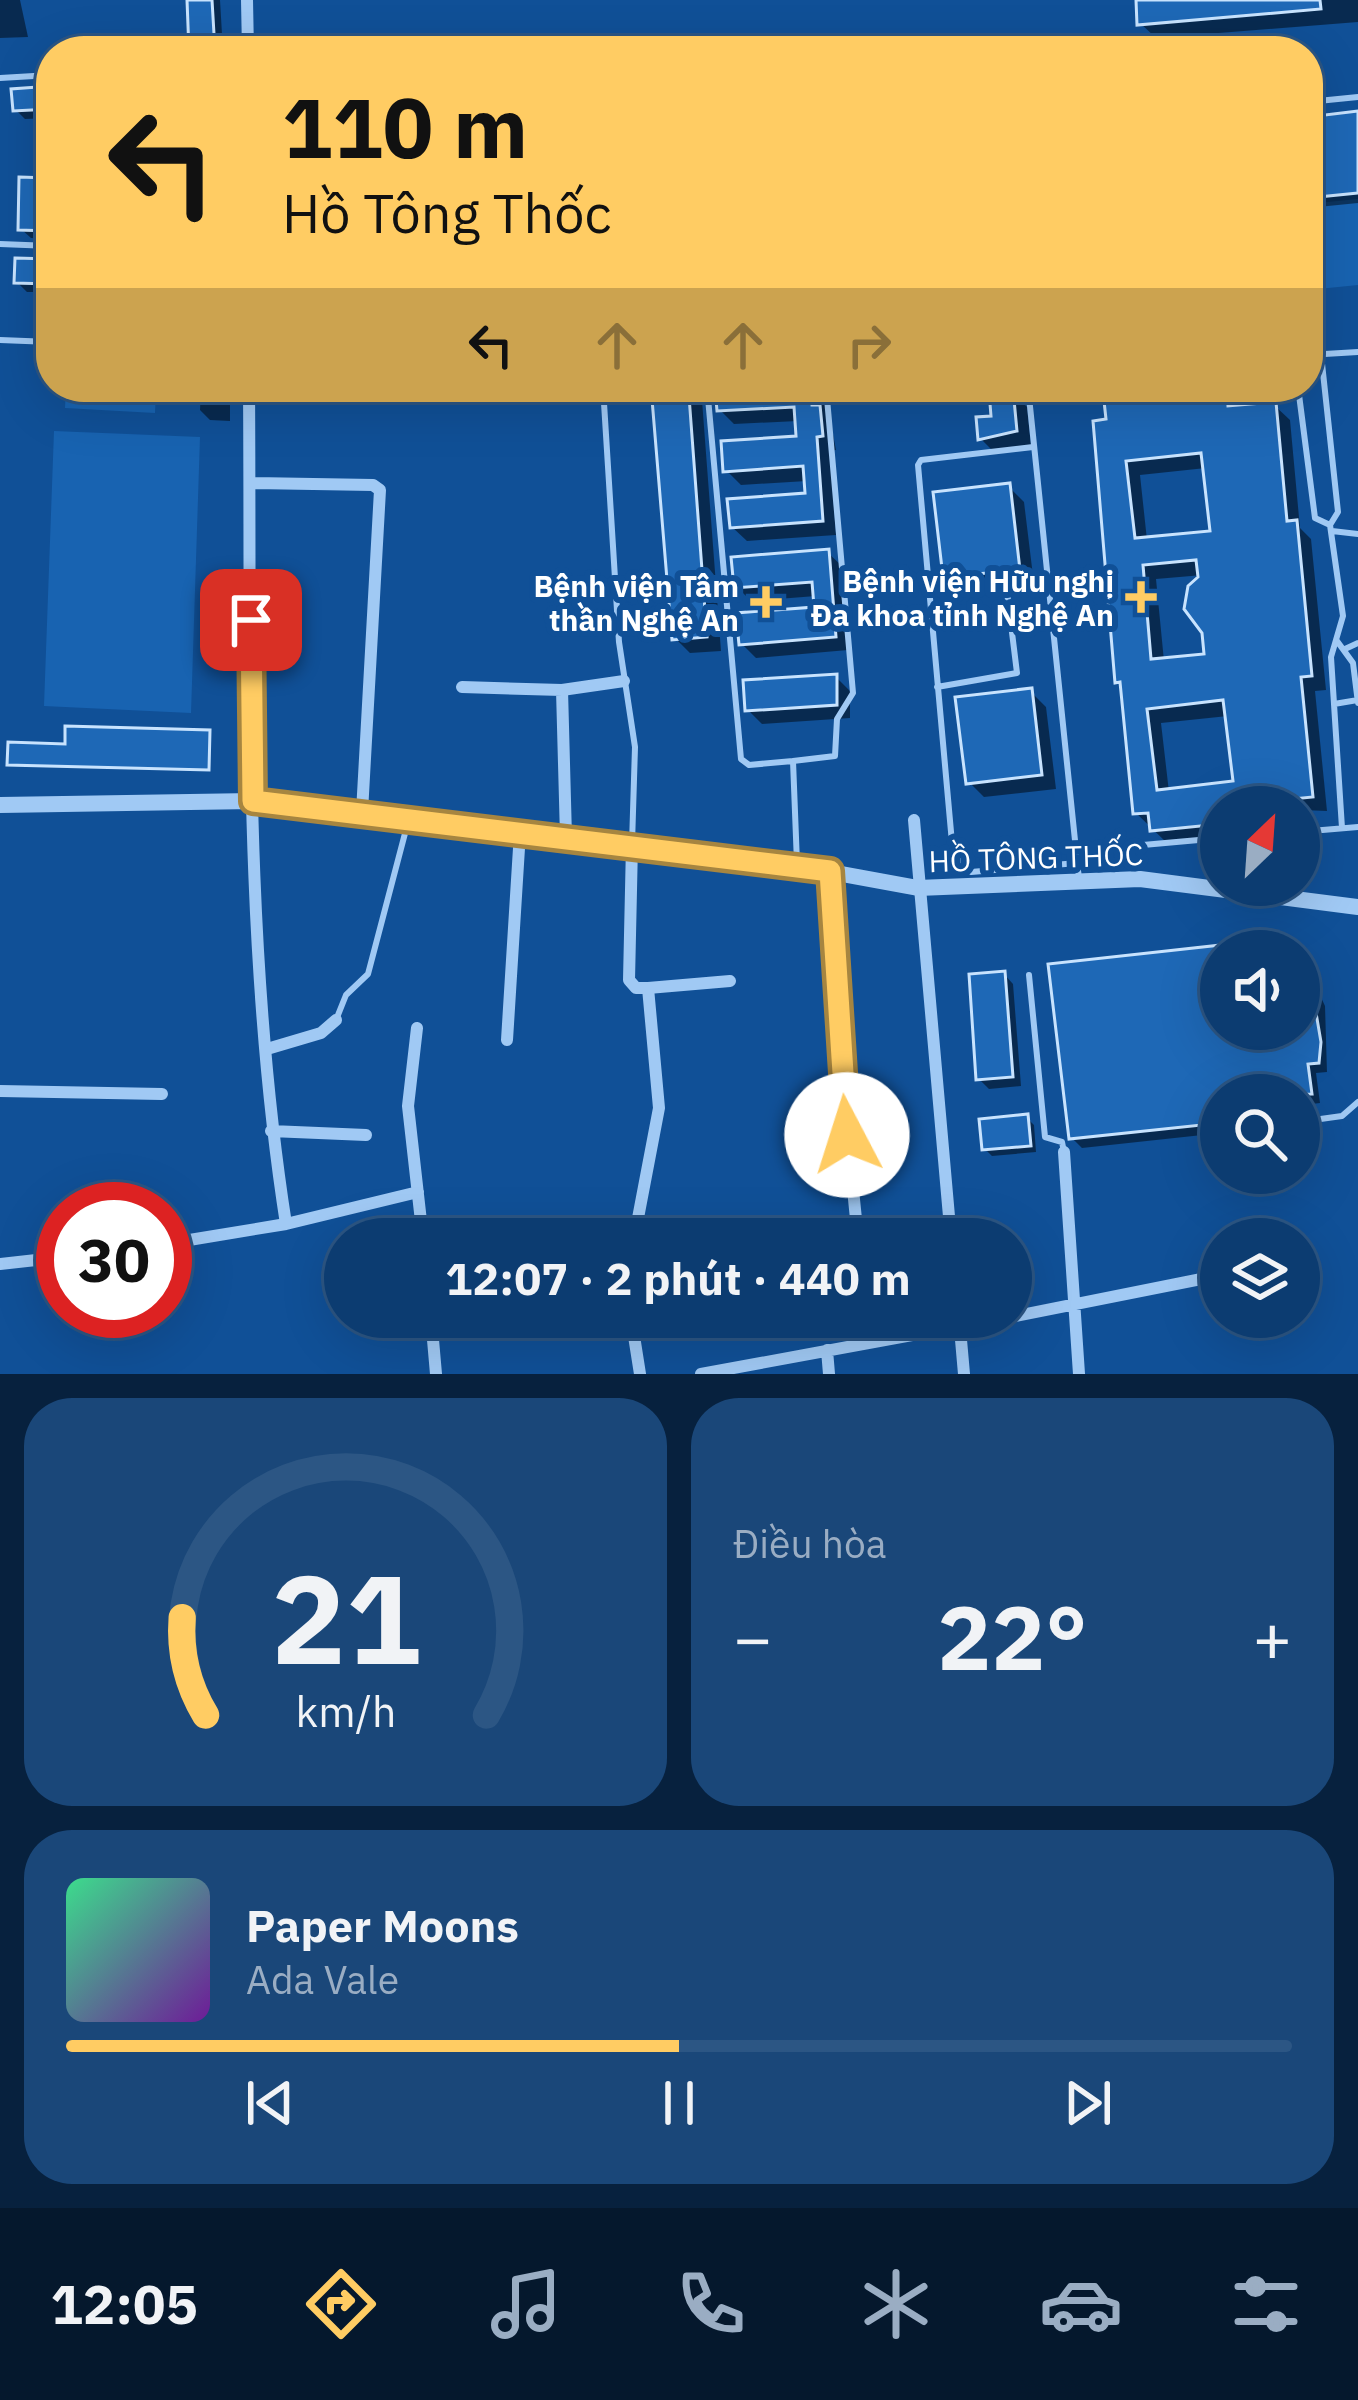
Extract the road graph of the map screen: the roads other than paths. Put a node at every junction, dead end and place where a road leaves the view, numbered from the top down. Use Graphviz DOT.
graph roads {
  1 [pos="247,0"];
  2 [pos="248,36"];
  3 [pos="36,75"];
  4 [pos="0,78"];
  5 [pos="1358,97"];
  6 [pos="1323,100"];
  7 [pos="0,244"];
  8 [pos="36,245"];
  9 [pos="0,340"];
  10 [pos="36,341"];
  11 [pos="1358,352"];
  12 [pos="1323,355"];
  13 [pos="1323,373"];
  14 [pos="249,402"];
  15 [pos="604,402"];
  16 [pos="707,402"];
  17 [pos="827,402"];
  18 [pos="1029,402"];
  19 [pos="1300,402"];
  20 [pos="1033,447"];
  21 [pos="250,483"];
  22 [pos="1330,528"];
  23 [pos="1358,534"];
  24 [pos="930,586"];
  25 [pos="1337,641"];
  26 [pos="1358,643"];
  27 [pos="1345,649"];
  28 [pos="624,681"];
  29 [pos="462,687"];
  30 [pos="937,687"];
  31 [pos="562,690"];
  32 [pos="1358,701"];
  33 [pos="1334,704"];
  34 [pos="794,761"];
  35 [pos="253,801"];
  36 [pos="0,805"];
  37 [pos="362,812"];
  38 [pos="409,818"];
  39 [pos="914,820"];
  40 [pos="1358,827"];
  41 [pos="1342,828"];
  42 [pos="1320,830"];
  43 [pos="520,832"];
  44 [pos="566,837"];
  45 [pos="1200,840"];
  46 [pos="632,845"];
  47 [pos="1076,850"];
  48 [pos="798,866"];
  49 [pos="830,871"];
  50 [pos="1078,871"];
  51 [pos="918,888"];
  52 [pos="1358,907"];
  53 [pos="1029,975"];
  54 [pos="730,980"];
  55 [pos="648,988"];
  56 [pos="336,1020"];
  57 [pos="417,1028"];
  58 [pos="507,1040"];
  59 [pos="267,1049"];
  60 [pos="0,1091"];
  61 [pos="163,1094"];
  62 [pos="1358,1102"];
  63 [pos="1320,1119"];
  64 [pos="271,1131"];
  65 [pos="366,1136"];
  66 [pos="1064,1152"];
  67 [pos="418,1192"];
  68 [pos="421,1218"];
  69 [pos="638,1218"];
  70 [pos="856,1218"];
  71 [pos="949,1218"];
  72 [pos="286,1223"];
  73 [pos="192,1239"];
  74 [pos="36,1260"];
  75 [pos="0,1264"];
  76 [pos="1200,1279"];
  77 [pos="1073,1306"];
  78 [pos="1032,1313"];
  79 [pos="432,1338"];
  80 [pos="634,1338"];
  81 [pos="883,1338"];
  82 [pos="961,1338"];
  83 [pos="873,1340"];
  84 [pos="827,1350"];
  85 [pos="711,1373"];
  86 [pos="436,1374"];
  87 [pos="640,1374"];
  88 [pos="829,1374"];
  89 [pos="964,1374"];
  90 [pos="1079,1374"];
  1 -- 2 [label="street"];
  3 -- 4 [label="lane"];
  5 -- 6 [label="lane"];
  7 -- 8 [label="lane"];
  9 -- 10 [label="lane"];
  11 -- 12 [label="lane"];
  13 -- 22 [label="lane"];
  14 -- 21 [label="street"];
  15 -- 28 [label="lane"];
  16 -- 34 [label="lane"];
  17 -- 34 [label="lane"];
  18 -- 20 [label="lane"];
  19 -- 22 [label="lane"];
  20 -- 24 [label="lane"];
  20 -- 47 [label="lane"];
  21 -- 35 [label="street"];
  21 -- 37 [label="street"];
  22 -- 23 [label="lane"];
  22 -- 25 [label="lane"];
  24 -- 30 [label="lane"];
  24 -- 30 [label="lane"];
  25 -- 27 [label="lane"];
  25 -- 33 [label="lane"];
  26 -- 27 [label="lane"];
  27 -- 32 [label="lane"];
  28 -- 31 [label="street"];
  28 -- 46 [label="lane"];
  29 -- 31 [label="street"];
  30 -- 50 [label="lane"];
  31 -- 44 [label="street"];
  32 -- 33 [label="lane"];
  33 -- 41 [label="lane"];
  34 -- 48 [label="lane"];
  35 -- 36 [label="street, HỒ TÔNG THỐC"];
  35 -- 37 [label="street, HỒ TÔNG THỐC"];
  35 -- 59 [label="street"];
  37 -- 38 [label="street, HỒ TÔNG THỐC"];
  38 -- 43 [label="street, HỒ TÔNG THỐC"];
  38 -- 56 [label="lane"];
  39 -- 51 [label="street"];
  40 -- 41 [label="lane"];
  41 -- 42 [label="lane"];
  43 -- 44 [label="street, HỒ TÔNG THỐC"];
  43 -- 58 [label="street"];
  44 -- 46 [label="street, HỒ TÔNG THỐC"];
  45 -- 47 [label="lane"];
  46 -- 48 [label="street, HỒ TÔNG THỐC"];
  46 -- 55 [label="street"];
  47 -- 50 [label="lane"];
  48 -- 49 [label="street, HỒ TÔNG THỐC"];
  49 -- 51 [label="street, HỒ TÔNG THỐC"];
  49 -- 70 [label="street"];
  50 -- 51 [label="street, HỒ TÔNG THỐC"];
  50 -- 52 [label="street, HỒ TÔNG THỐC"];
  51 -- 71 [label="street"];
  53 -- 66 [label="lane"];
  54 -- 55 [label="street"];
  55 -- 69 [label="street"];
  56 -- 59 [label="street"];
  57 -- 67 [label="street"];
  59 -- 64 [label="street"];
  60 -- 61 [label="street"];
  62 -- 63 [label="lane"];
  64 -- 65 [label="street"];
  64 -- 72 [label="street"];
  66 -- 77 [label="street"];
  67 -- 68 [label="street"];
  67 -- 72 [label="street"];
  72 -- 73 [label="street"];
  74 -- 75 [label="street"];
  76 -- 77 [label="street"];
  77 -- 78 [label="street"];
  77 -- 90 [label="street"];
  79 -- 86 [label="street"];
  80 -- 87 [label="street"];
  81 -- 83 [label="street"];
  82 -- 89 [label="street"];
  83 -- 84 [label="street"];
  84 -- 85 [label="street"];
  84 -- 88 [label="street"];
}
